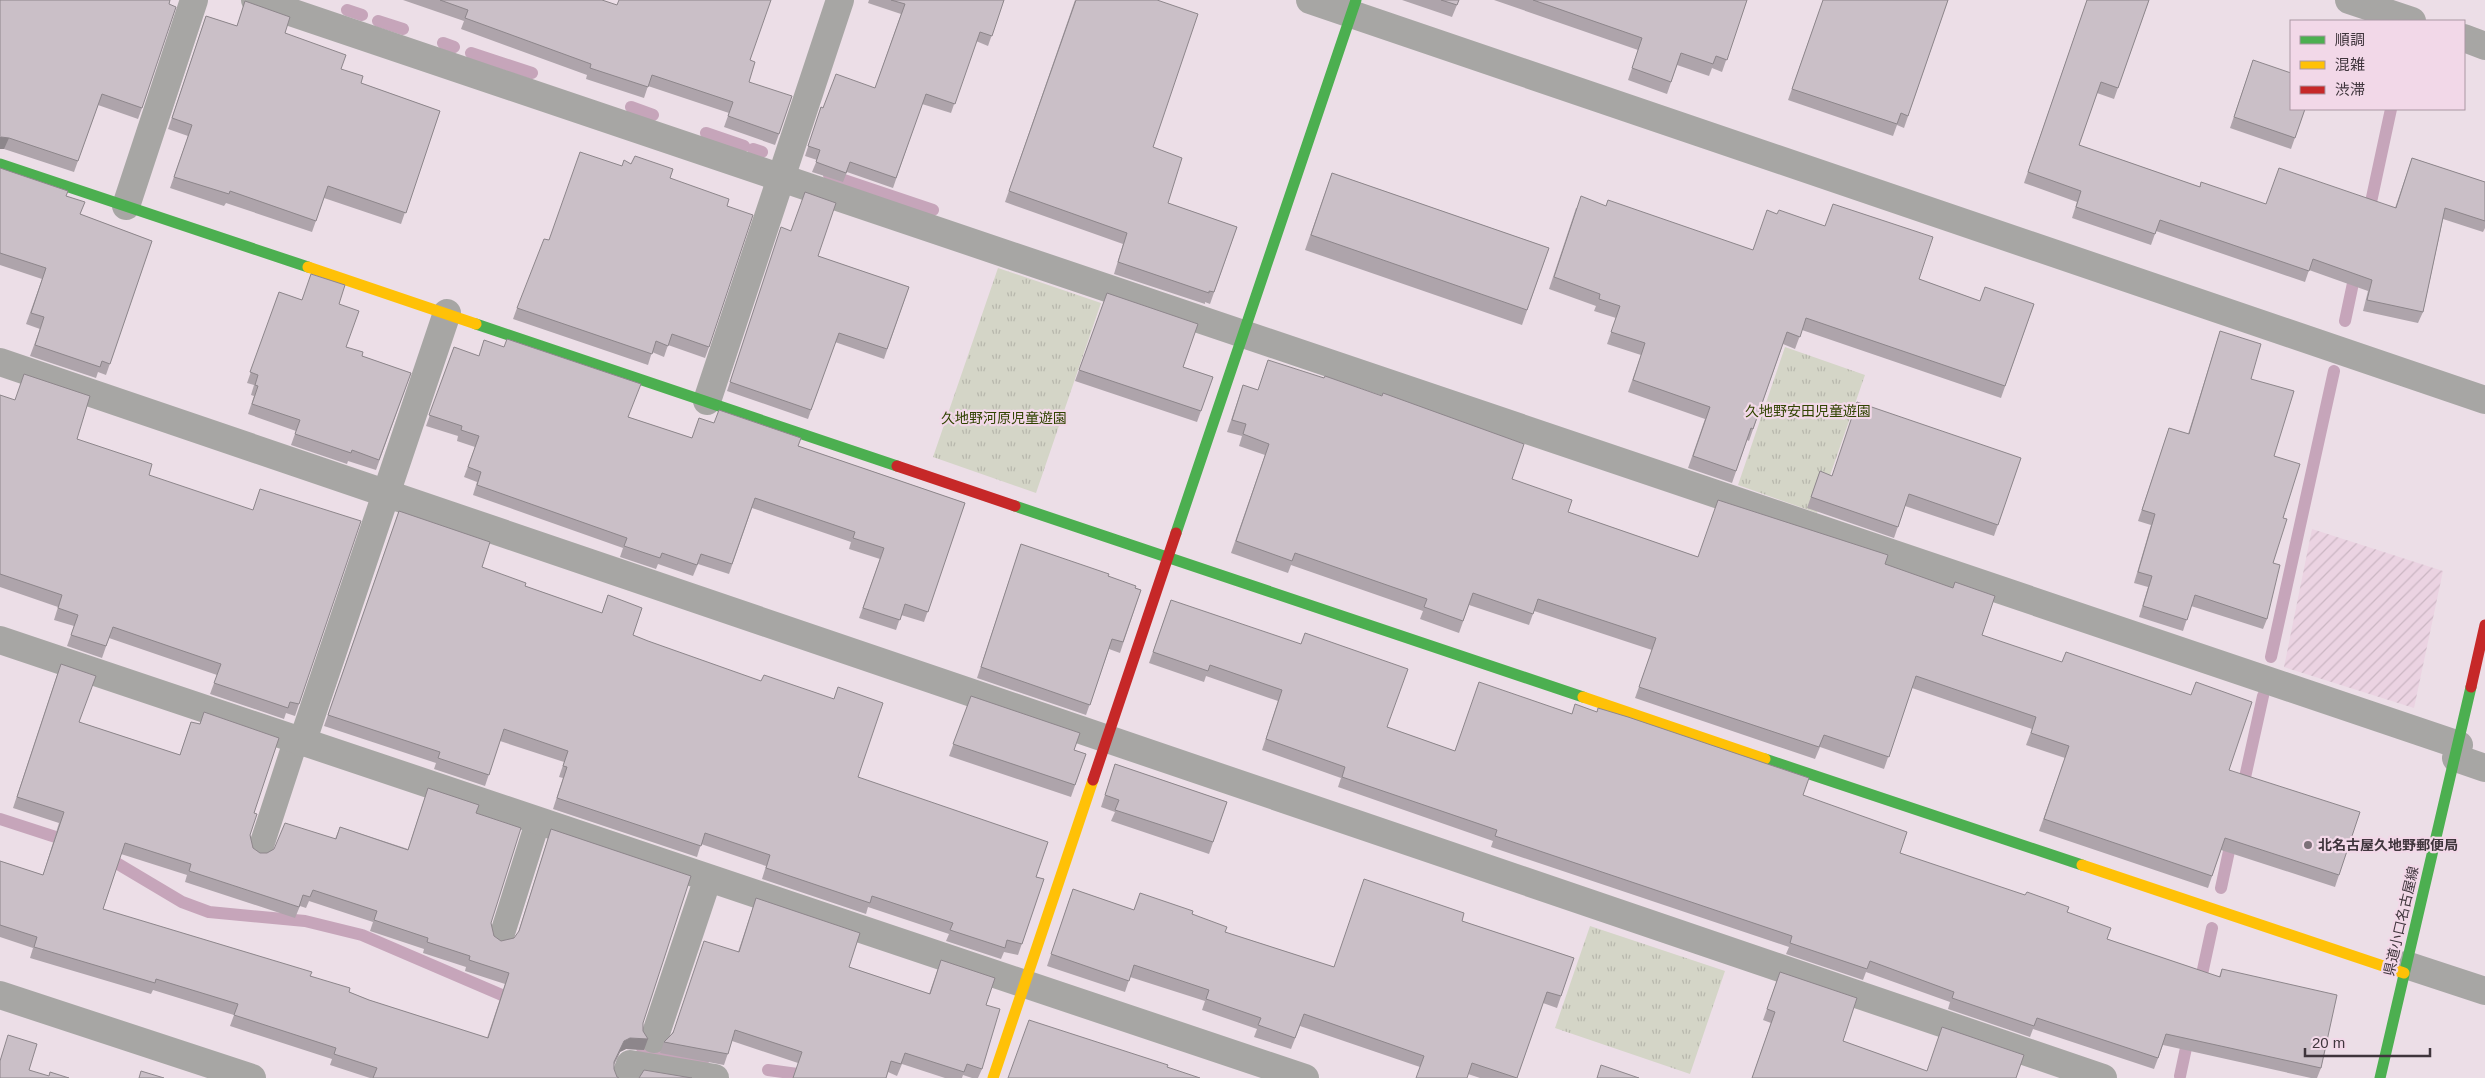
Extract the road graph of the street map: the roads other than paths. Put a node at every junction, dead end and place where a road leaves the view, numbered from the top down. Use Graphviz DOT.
graph roads {
  1 [pos="194,0"];
  2 [pos="255,0"];
  3 [pos="840,0"];
  4 [pos="1310,0"];
  5 [pos="2349,0"];
  6 [pos="1353,7"];
  7 [pos="2409,20"];
  8 [pos="2465,38"];
  9 [pos="2485,46"];
  10 [pos="0,164"];
  11 [pos="780,178"];
  12 [pos="126,206"];
  13 [pos="447,313"];
  14 [pos="1242,334"];
  15 [pos="0,362"];
  16 [pos="2485,400"];
  17 [pos="707,401"];
  18 [pos="387,494"];
  19 [pos="1167,558"];
  20 [pos="2485,625"];
  21 [pos="0,640"];
  22 [pos="1106,738"];
  23 [pos="299,741"];
  24 [pos="2457,752"];
  25 [pos="2485,768"];
  26 [pos="538,822"];
  27 [pos="260,850"];
  28 [pos="708,878"];
  29 [pos="501,938"];
  30 [pos="2405,969"];
  31 [pos="1024,984"];
  32 [pos="2485,991"];
  33 [pos="0,995"];
  34 [pos="654,1039"];
  35 [pos="252,1078"];
  36 [pos="625,1078"];
  37 [pos="715,1078"];
  38 [pos="993,1078"];
  39 [pos="1305,1078"];
  40 [pos="2103,1078"];
  41 [pos="2380,1078"];
  1 -- 12 [label="street"];
  2 -- 11 [label="street"];
  3 -- 11 [label="street"];
  4 -- 6 [label="street"];
  5 -- 7 [label="street"];
  6 -- 14 [label="street"];
  6 -- 16 [label="street"];
  8 -- 9 [label="street"];
  10 -- 12 [label="street"];
  11 -- 14 [label="street"];
  11 -- 17 [label="street"];
  12 -- 13 [label="street"];
  13 -- 17 [label="street"];
  13 -- 18 [label="street"];
  14 -- 19 [label="street"];
  14 -- 24 [label="street"];
  15 -- 18 [label="street"];
  17 -- 19 [label="street"];
  18 -- 22 [label="street"];
  18 -- 23 [label="street"];
  19 -- 22 [label="street"];
  19 -- 30 [label="street"];
  20 -- 24 [label="street, 県道小口名古屋線"];
  21 -- 23 [label="street"];
  22 -- 31 [label="street"];
  22 -- 40 [label="street"];
  23 -- 26 [label="street"];
  23 -- 27 [label="lane"];
  24 -- 25 [label="street"];
  24 -- 30 [label="street, 県道小口名古屋線"];
  26 -- 28 [label="street"];
  26 -- 29 [label="lane"];
  28 -- 31 [label="street"];
  28 -- 34 [label="street"];
  30 -- 32 [label="street"];
  30 -- 41 [label="street, 県道小口名古屋線"];
  31 -- 38 [label="street"];
  31 -- 39 [label="street"];
  33 -- 35 [label="street"];
  36 -- 37 [label="street"];
}
